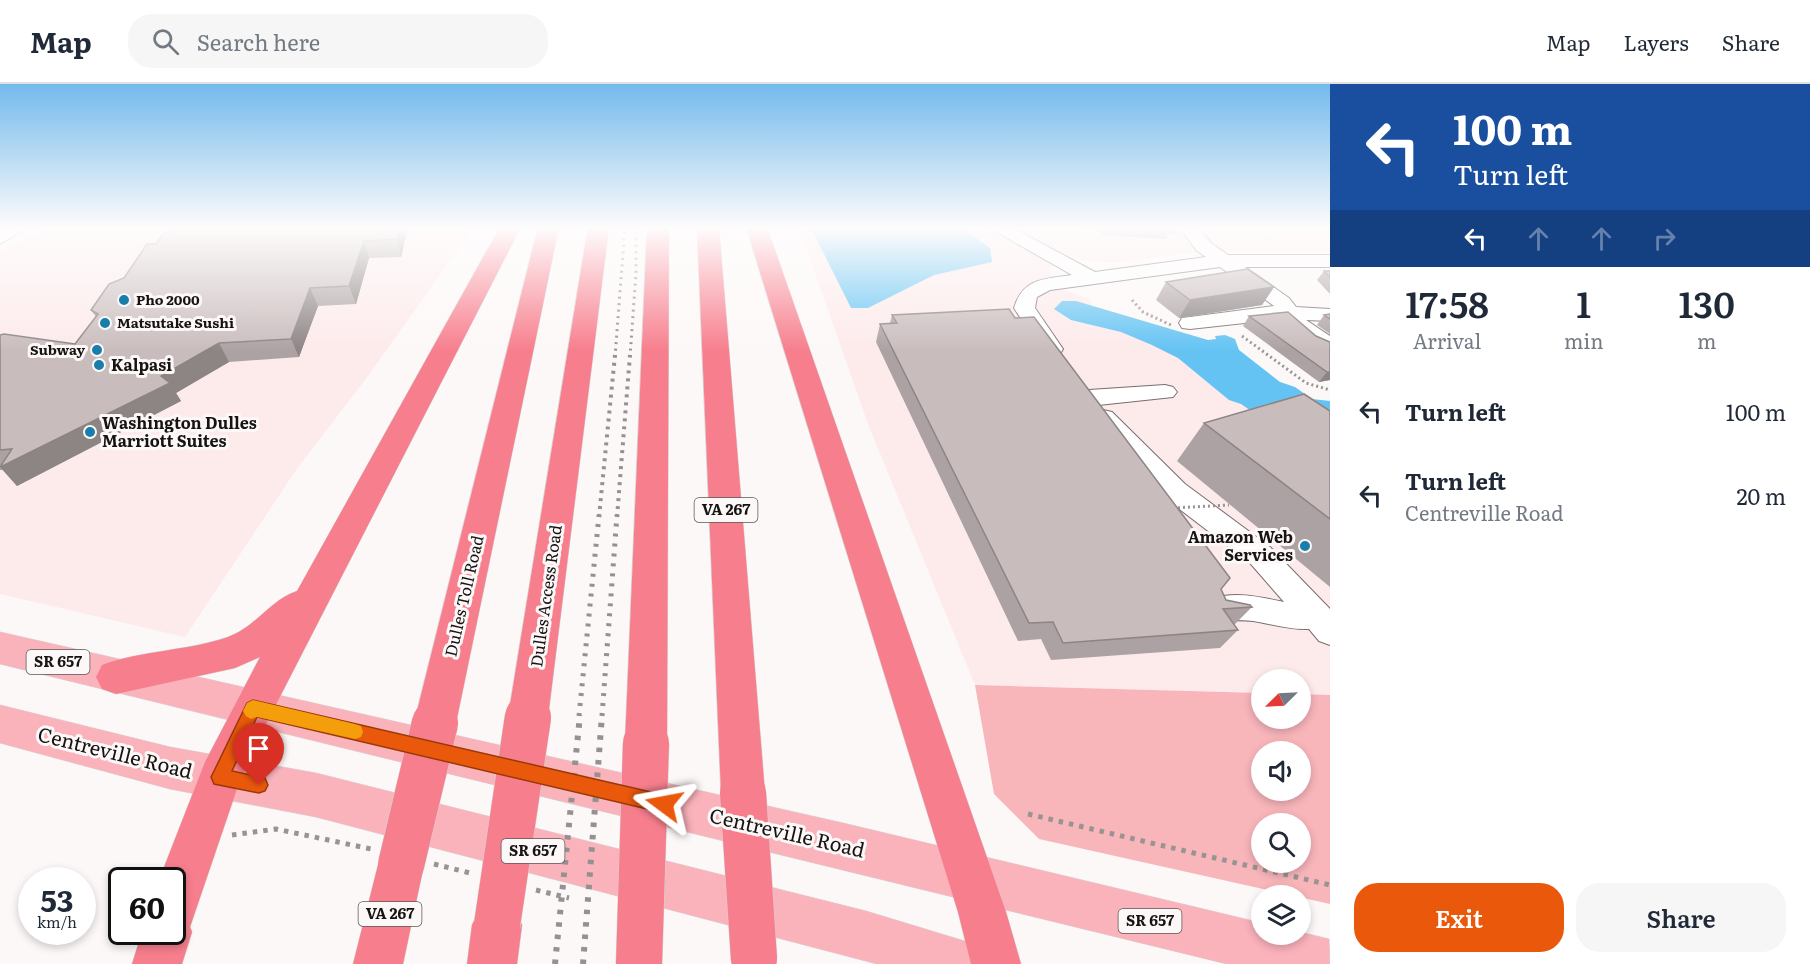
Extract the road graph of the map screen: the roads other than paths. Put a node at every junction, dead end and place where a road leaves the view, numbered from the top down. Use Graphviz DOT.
graph roads {
  1 [pos="489,268"];
  2 [pos="540,268"];
  3 [pos="593,268"];
  4 [pos="657,268"];
  5 [pos="674,268"];
  6 [pos="711,268"];
  7 [pos="770,268"];
  8 [pos="1073,268"];
  9 [pos="1168,268"];
  10 [pos="1233,268"];
  11 [pos="1091,278"];
  12 [pos="1289,312"];
  13 [pos="1330,315"];
  14 [pos="1183,325"];
  15 [pos="1330,346"];
  16 [pos="1165,392"];
  17 [pos="1089,398"];
  18 [pos="654,408"];
  19 [pos="323,578"];
  20 [pos="1222,608"];
  21 [pos="1322,624"];
  22 [pos="0,648"];
  23 [pos="116,677"];
  24 [pos="253,708"];
  25 [pos="0,724"];
  26 [pos="220,777"];
  27 [pos="186,872"];
  28 [pos="971,879"];
  29 [pos="495,944"];
  30 [pos="162,945"];
  31 [pos="754,962"];
  32 [pos="157,964"];
  33 [pos="378,964"];
  34 [pos="639,964"];
  35 [pos="963,964"];
  36 [pos="996,964"];
  37 [pos="1329,964"];
  1 -- 19 [label="highway"];
  2 -- 33 [label="highway, Dulles Toll Road / VA 267, bridge"];
  3 -- 29 [label="highway, Dulles Access Road, bridge"];
  4 -- 18 [label="highway"];
  5 -- 18 [label="highway"];
  6 -- 31 [label="highway, VA 267, bridge"];
  7 -- 28 [label="highway"];
  8 -- 11 [label="street"];
  9 -- 11 [label="street"];
  10 -- 12 [label="street"];
  11 -- 17 [label="street"];
  12 -- 13 [label="street"];
  12 -- 14 [label="street"];
  12 -- 15 [label="street"];
  16 -- 17 [label="street"];
  17 -- 21 [label="street"];
  18 -- 34 [label="highway, bridge"];
  19 -- 23 [label="highway"];
  19 -- 24 [label="highway"];
  20 -- 21 [label="street"];
  22 -- 23 [label="main road, Centreville Road / SR 657"];
  23 -- 24 [label="main road, Centreville Road / SR 657"];
  24 -- 26 [label="highway"];
  24 -- 28 [label="main road, Centreville Road / SR 657"];
  25 -- 26 [label="main road, Centreville Road / SR 657"];
  26 -- 27 [label="highway"];
  26 -- 35 [label="main road, Centreville Road / SR 657"];
  28 -- 36 [label="highway"];
  28 -- 37 [label="main road, Centreville Road / SR 657"];
  30 -- 32 [label="highway"];
}
